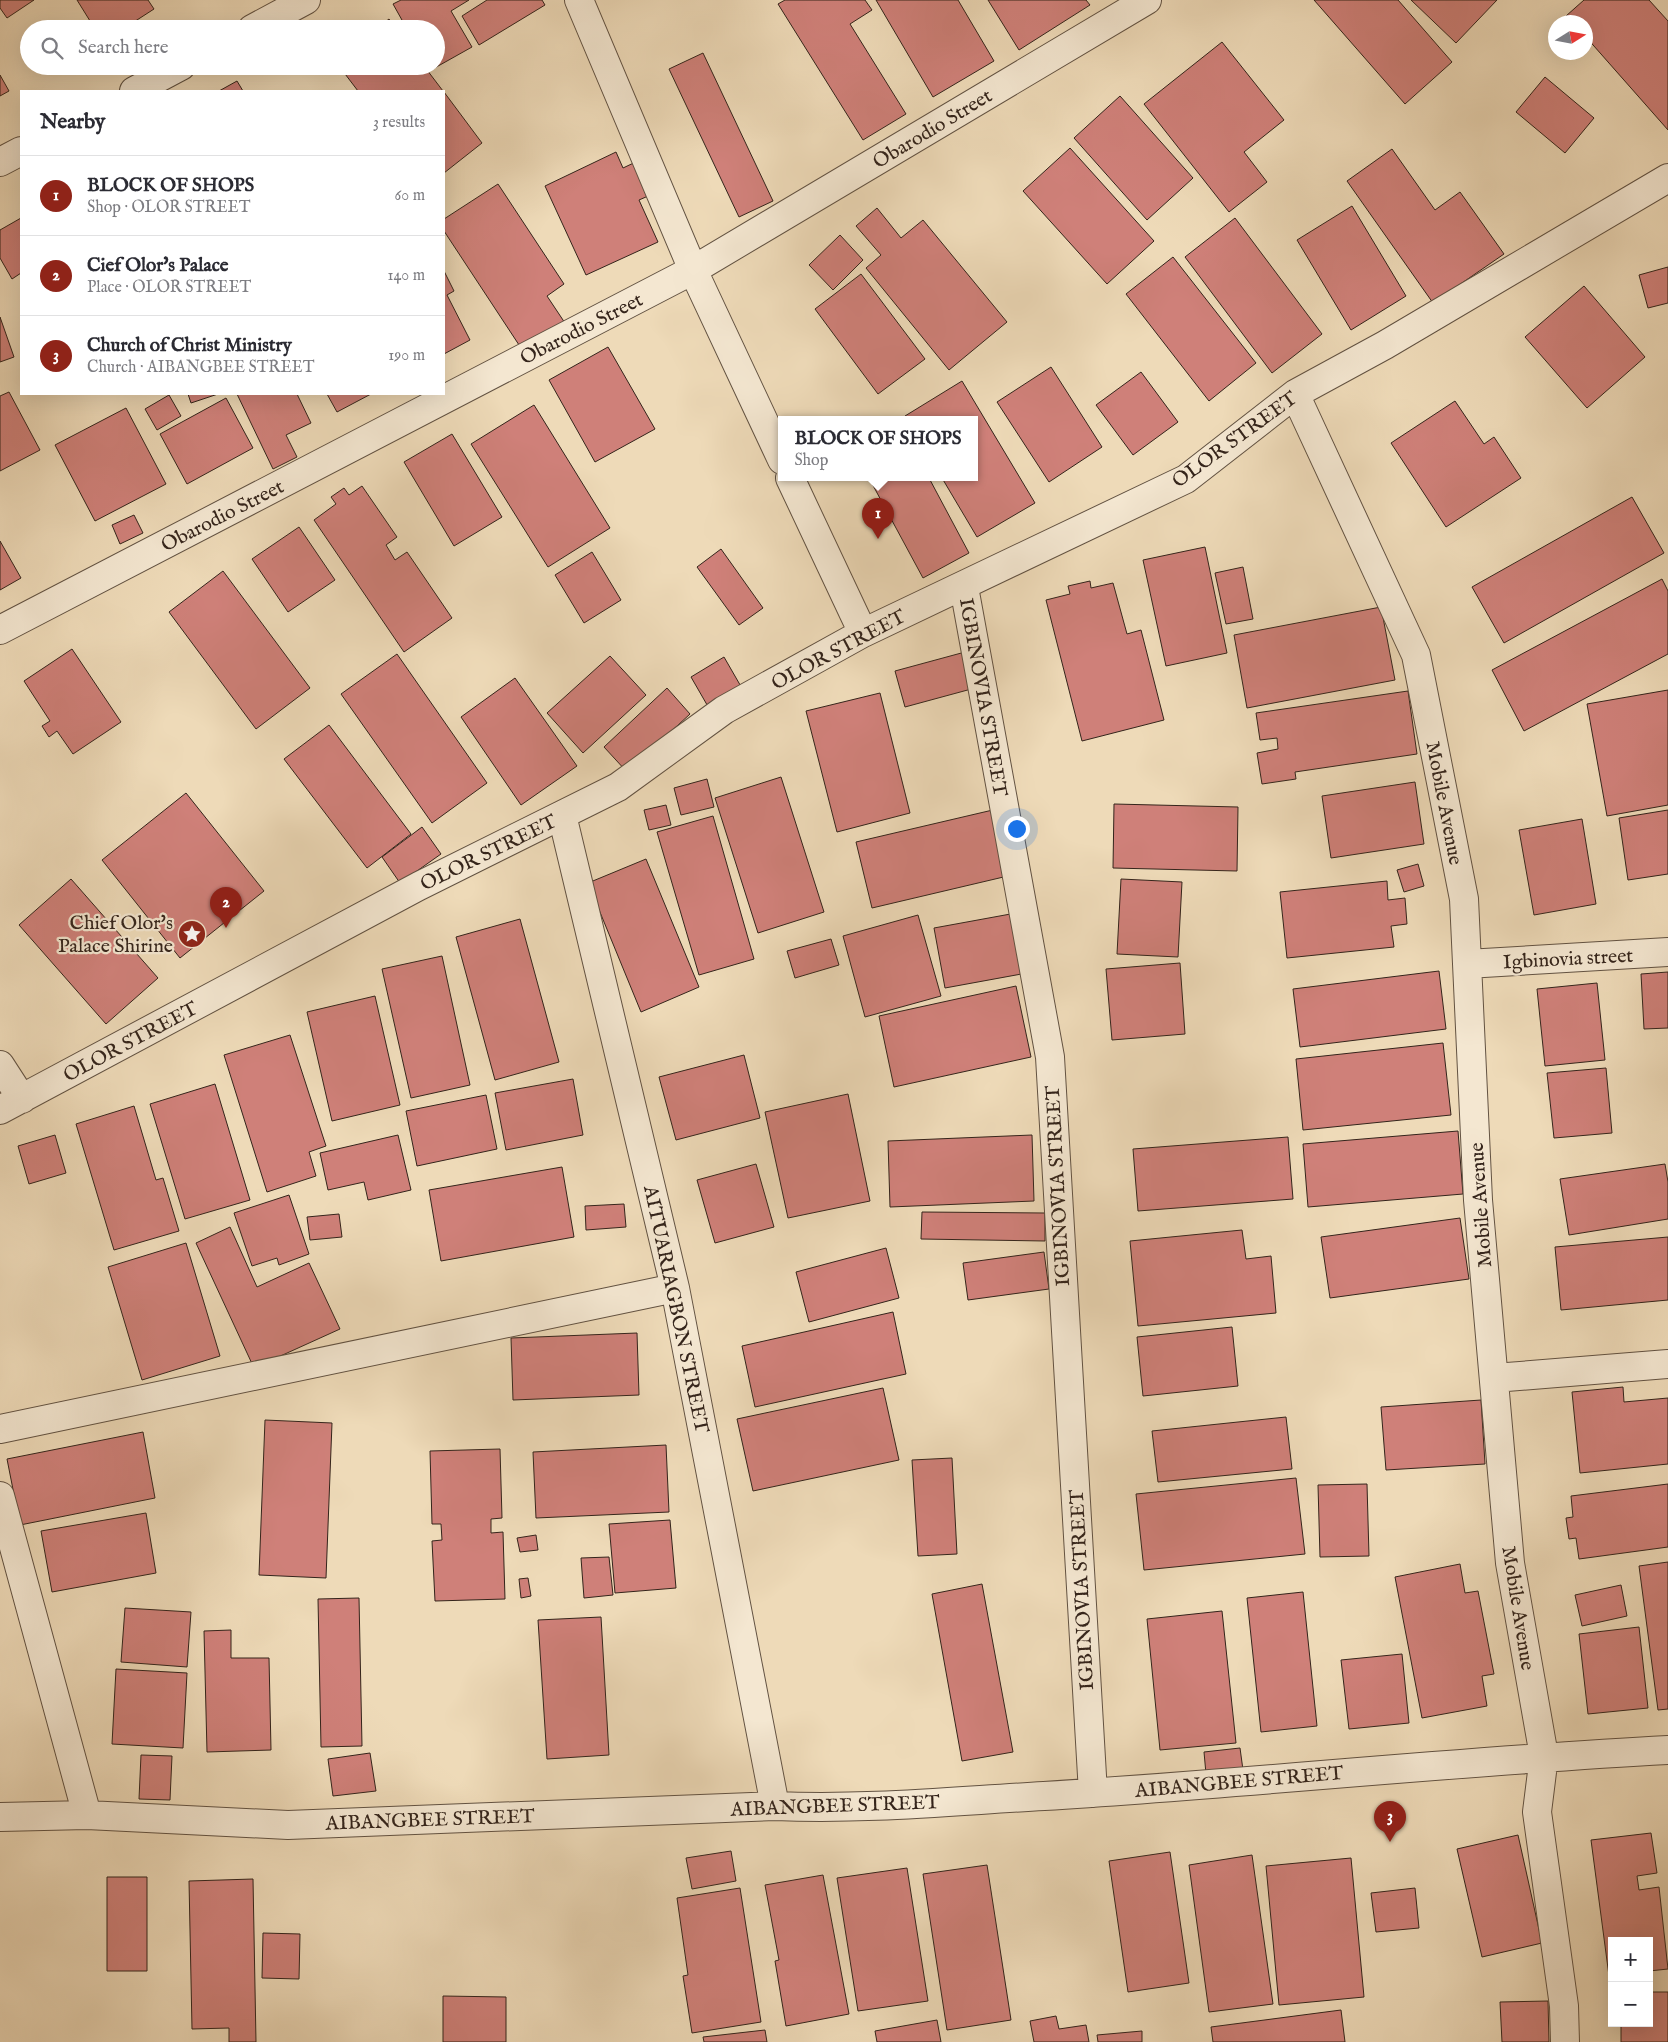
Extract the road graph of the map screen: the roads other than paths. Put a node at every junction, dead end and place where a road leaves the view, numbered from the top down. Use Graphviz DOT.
graph roads {
  1 [pos="306,0"];
  2 [pos="579,0"];
  3 [pos="1147,0"];
  4 [pos="269,20"];
  5 [pos="164,75"];
  6 [pos="136,90"];
  7 [pos="20,152"];
  8 [pos="0,162"];
  9 [pos="1668,178"];
  10 [pos="693,270"];
  11 [pos="1295,394"];
  12 [pos="778,451"];
  13 [pos="791,481"];
  14 [pos="964,587"];
  15 [pos="0,630"];
  16 [pos="863,633"];
  17 [pos="562,815"];
  18 [pos="1668,952"];
  19 [pos="1467,964"];
  20 [pos="0,1065"];
  21 [pos="11,1105"];
  22 [pos="675,1288"];
  23 [pos="1668,1364"];
  24 [pos="1494,1378"];
  25 [pos="0,1428"];
  26 [pos="0,1496"];
  27 [pos="1668,1750"];
  28 [pos="1544,1756"];
  29 [pos="1093,1793"];
  30 [pos="775,1806"];
  31 [pos="87,1815"];
  32 [pos="0,1817"];
  33 [pos="1565,2042"];
  1 -- 4 [label="street"];
  2 -- 10 [label="street"];
  3 -- 10 [label="street, Obarodio Street"];
  5 -- 6 [label="street"];
  7 -- 8 [label="street"];
  9 -- 11 [label="street, OLOR STREET"];
  10 -- 12 [label="street"];
  10 -- 15 [label="street, Obarodio Street"];
  11 -- 14 [label="street, OLOR STREET"];
  11 -- 19 [label="street, Mobile Avenue"];
  13 -- 16 [label="street"];
  14 -- 16 [label="street, OLOR STREET"];
  14 -- 29 [label="street, IGBINOVIA STREET"];
  16 -- 17 [label="street, OLOR STREET"];
  17 -- 21 [label="street, OLOR STREET"];
  17 -- 22 [label="street, AITUARIAGBON STREET"];
  18 -- 19 [label="street, Igbinovia street"];
  19 -- 24 [label="street, Mobile Avenue"];
  20 -- 21 [label="street"];
  22 -- 25 [label="street"];
  22 -- 30 [label="street, AITUARIAGBON STREET"];
  23 -- 24 [label="street"];
  24 -- 28 [label="street, Mobile Avenue"];
  26 -- 31 [label="street"];
  27 -- 28 [label="street, AIBANGBEE STREET"];
  28 -- 29 [label="street, AIBANGBEE STREET"];
  28 -- 33 [label="street, Mobile Avenue"];
  29 -- 30 [label="street, AIBANGBEE STREET"];
  30 -- 31 [label="street, AIBANGBEE STREET"];
  31 -- 32 [label="street, AIBANGBEE STREET"];
}
